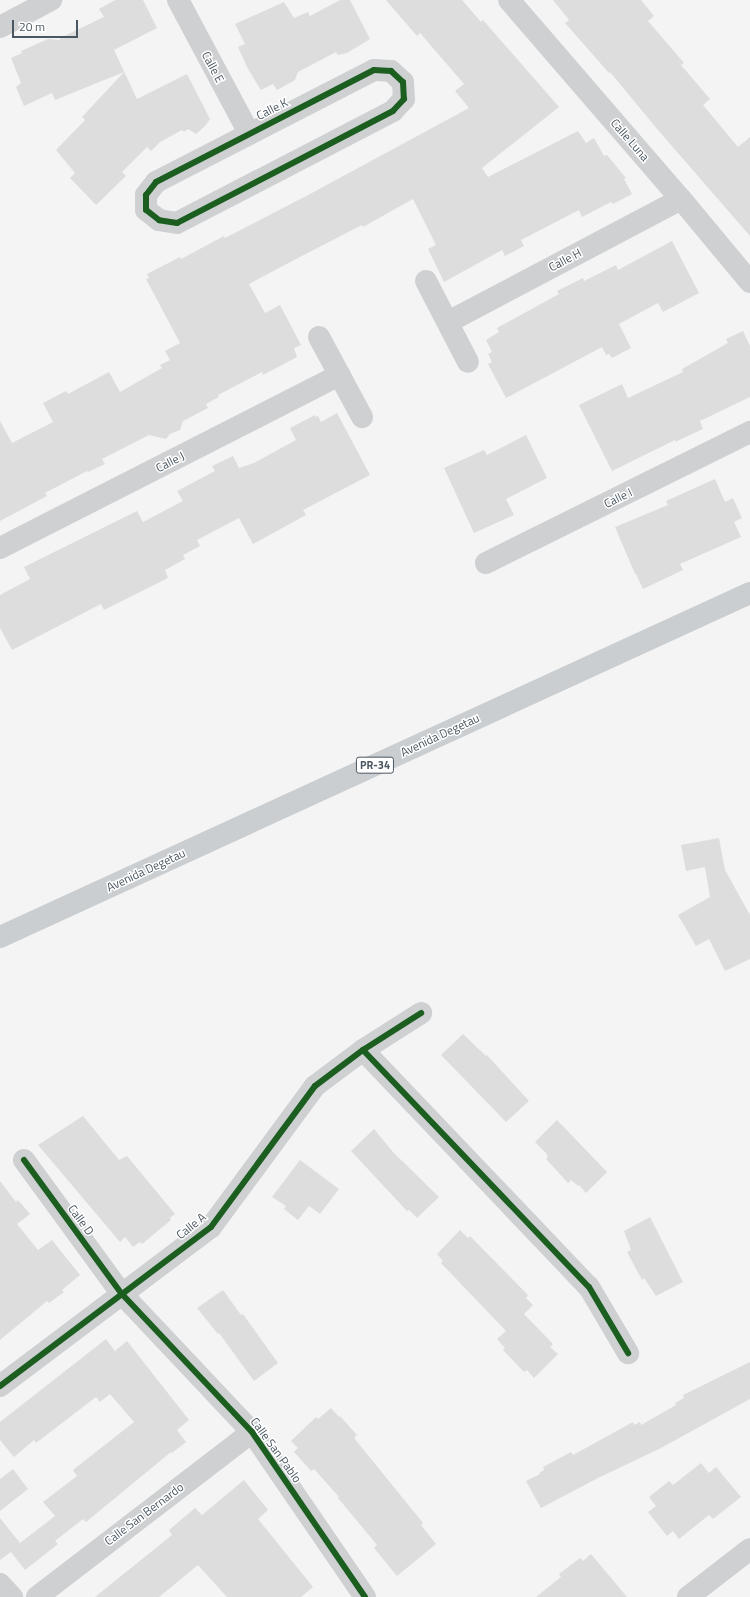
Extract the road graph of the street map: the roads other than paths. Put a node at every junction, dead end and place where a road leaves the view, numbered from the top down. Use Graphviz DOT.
graph roads {
  1 [pos="51,0"];
  2 [pos="178,0"];
  3 [pos="509,0"];
  4 [pos="0,27"];
  5 [pos="249,133"];
  6 [pos="682,199"];
  7 [pos="426,281"];
  8 [pos="750,282"];
  9 [pos="448,322"];
  10 [pos="319,337"];
  11 [pos="468,362"];
  12 [pos="340,375"];
  13 [pos="362,417"];
  14 [pos="750,432"];
  15 [pos="0,548"];
  16 [pos="486,563"];
  17 [pos="750,593"];
  18 [pos="0,937"];
  19 [pos="421,1013"];
  20 [pos="363,1050"];
  21 [pos="24,1160"];
  22 [pos="121,1293"];
  23 [pos="628,1353"];
  24 [pos="0,1386"];
  25 [pos="252,1432"];
  26 [pos="750,1550"];
  27 [pos="0,1584"];
  28 [pos="12,1597"];
  29 [pos="37,1597"];
  30 [pos="364,1597"];
  31 [pos="688,1597"];
  1 -- 4 [label="street"];
  2 -- 5 [label="street, Calle E"];
  3 -- 6 [label="street, Calle Luna"];
  5 -- 5 [label="street, Calle K"];
  6 -- 8 [label="street, Calle Luna"];
  6 -- 9 [label="street, Calle H"];
  7 -- 9 [label="street"];
  9 -- 11 [label="street"];
  10 -- 12 [label="street"];
  12 -- 13 [label="street"];
  12 -- 15 [label="street, Calle J"];
  14 -- 16 [label="street, Calle I"];
  17 -- 18 [label="main road, Avenida Degetau / PR-34"];
  19 -- 20 [label="street, Calle A"];
  20 -- 22 [label="street, Calle A"];
  20 -- 23 [label="street"];
  21 -- 22 [label="street, Calle D"];
  22 -- 24 [label="street, Calle A"];
  22 -- 25 [label="street, Calle San Pablo"];
  25 -- 29 [label="street, Calle San Bernardo"];
  25 -- 30 [label="street, Calle San Pablo"];
  26 -- 31 [label="street"];
  27 -- 28 [label="street"];
}
